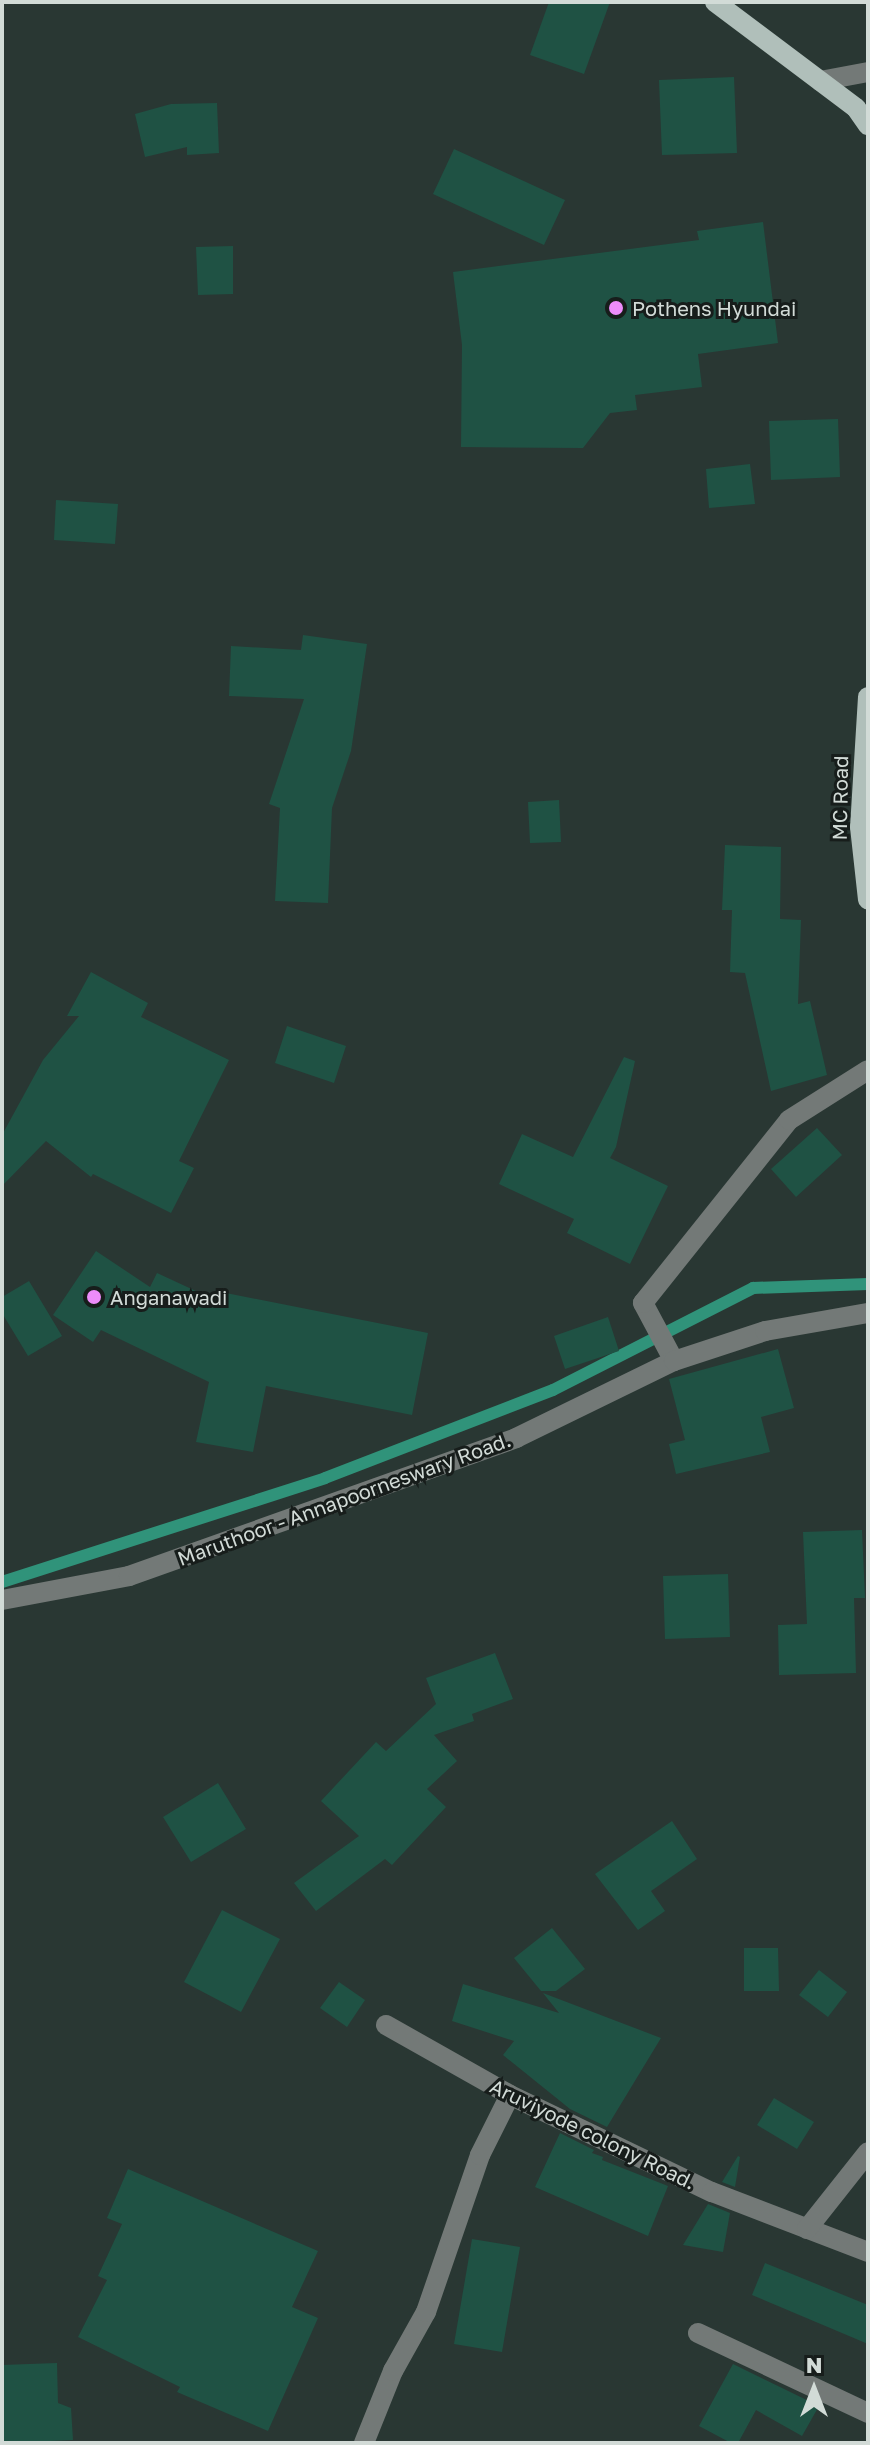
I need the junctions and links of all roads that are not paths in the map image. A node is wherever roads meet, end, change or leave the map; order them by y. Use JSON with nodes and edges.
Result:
{"nodes":[{"id":1,"x":715,"y":2,"type":"edge"},
{"id":2,"x":868,"y":72,"type":"edge"},
{"id":3,"x":820,"y":81,"type":"junction"},
{"id":4,"x":868,"y":125,"type":"edge"},
{"id":5,"x":868,"y":697,"type":"edge"},
{"id":6,"x":868,"y":900,"type":"edge"},
{"id":7,"x":868,"y":1070,"type":"edge"},
{"id":8,"x":868,"y":1313,"type":"edge"},
{"id":9,"x":674,"y":1361,"type":"junction"},
{"id":10,"x":2,"y":1600,"type":"edge"},
{"id":11,"x":386,"y":2025,"type":"dead end"},
{"id":12,"x":510,"y":2095,"type":"junction"},
{"id":13,"x":868,"y":2152,"type":"edge"},
{"id":14,"x":807,"y":2229,"type":"junction"},
{"id":15,"x":868,"y":2252,"type":"edge"},
{"id":16,"x":698,"y":2333,"type":"dead end"},
{"id":17,"x":868,"y":2413,"type":"edge"},
{"id":18,"x":364,"y":2443,"type":"edge"}],
"edges":[{"from":1,"to":3,"type":"main road"},
{"from":2,"to":3,"type":"street"},
{"from":3,"to":4,"type":"main road"},
{"from":5,"to":6,"type":"main road","name":"MC Road"},
{"from":7,"to":9,"type":"street"},
{"from":8,"to":9,"type":"street","name":"Maruthoor - Annapoorneswary Road."},
{"from":9,"to":10,"type":"street","name":"Maruthoor - Annapoorneswary Road."},
{"from":11,"to":12,"type":"street","name":"Aruviyode colony Road."},
{"from":12,"to":14,"type":"street","name":"Aruviyode colony Road."},
{"from":12,"to":18,"type":"street"},
{"from":13,"to":14,"type":"street"},
{"from":14,"to":15,"type":"street","name":"Aruviyode colony Road."},
{"from":16,"to":17,"type":"street"}]}
